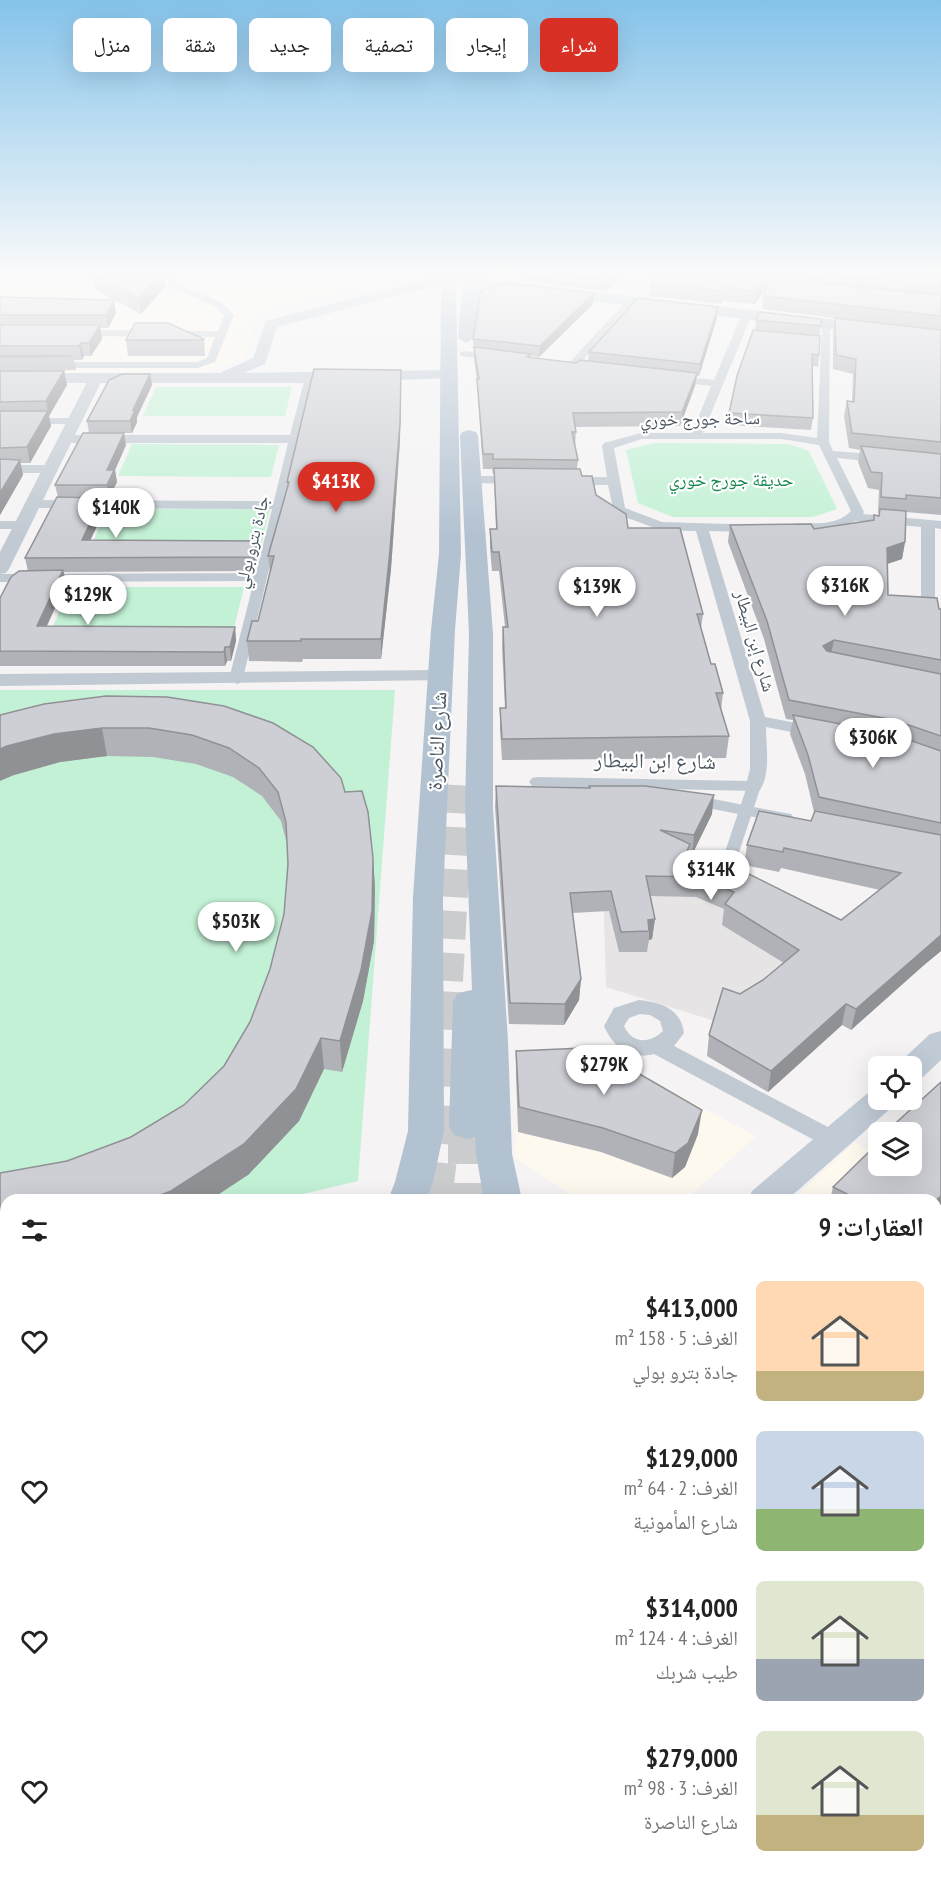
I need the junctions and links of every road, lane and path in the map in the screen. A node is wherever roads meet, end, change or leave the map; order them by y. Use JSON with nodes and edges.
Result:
{"nodes":[{"id":1,"x":207,"y":362,"type":"edge"},
{"id":2,"x":258,"y":362,"type":"edge"},
{"id":3,"x":457,"y":362,"type":"edge"},
{"id":4,"x":458,"y":362,"type":"edge"},
{"id":5,"x":485,"y":362,"type":"edge"},
{"id":6,"x":576,"y":362,"type":"edge"},
{"id":7,"x":730,"y":362,"type":"edge"},
{"id":8,"x":822,"y":362,"type":"edge"},
{"id":9,"x":0,"y":365,"type":"edge"},
{"id":10,"x":457,"y":365,"type":"junction"},
{"id":11,"x":572,"y":366,"type":"edge"},
{"id":12,"x":662,"y":377,"type":"edge"},
{"id":13,"x":0,"y":378,"type":"edge"},
{"id":14,"x":96,"y":378,"type":"junction"},
{"id":15,"x":219,"y":378,"type":"junction"},
{"id":16,"x":310,"y":378,"type":"junction"},
{"id":17,"x":719,"y":384,"type":"junction"},
{"id":18,"x":0,"y":421,"type":"edge"},
{"id":19,"x":75,"y":421,"type":"junction"},
{"id":20,"x":696,"y":436,"type":"junction"},
{"id":21,"x":66,"y":439,"type":"junction"},
{"id":22,"x":295,"y":439,"type":"junction"},
{"id":23,"x":824,"y":442,"type":"junction"},
{"id":24,"x":830,"y":454,"type":"junction"},
{"id":25,"x":896,"y":460,"type":"edge"},
{"id":26,"x":0,"y":469,"type":"edge"},
{"id":27,"x":51,"y":469,"type":"junction"},
{"id":28,"x":471,"y":480,"type":"junction"},
{"id":29,"x":530,"y":480,"type":"edge"},
{"id":30,"x":554,"y":481,"type":"edge"},
{"id":31,"x":614,"y":481,"type":"junction"},
{"id":32,"x":33,"y":504,"type":"junction"},
{"id":33,"x":279,"y":505,"type":"junction"},
{"id":34,"x":854,"y":517,"type":"junction"},
{"id":35,"x":0,"y":525,"type":"edge"},
{"id":36,"x":22,"y":525,"type":"junction"},
{"id":37,"x":934,"y":525,"type":"edge"},
{"id":38,"x":701,"y":527,"type":"junction"},
{"id":39,"x":450,"y":554,"type":"junction"},
{"id":40,"x":0,"y":569,"type":"edge"},
{"id":41,"x":262,"y":577,"type":"junction"},
{"id":42,"x":0,"y":578,"type":"edge"},
{"id":43,"x":928,"y":599,"type":"edge"},
{"id":44,"x":439,"y":676,"type":"dead end"},
{"id":45,"x":237,"y":679,"type":"junction"},
{"id":46,"x":0,"y":680,"type":"edge"},
{"id":47,"x":758,"y":722,"type":"junction"},
{"id":48,"x":835,"y":736,"type":"edge"},
{"id":49,"x":756,"y":777,"type":"junction"},
{"id":50,"x":538,"y":782,"type":"dead end"},
{"id":51,"x":477,"y":794,"type":"junction"},
{"id":52,"x":526,"y":795,"type":"edge"},
{"id":53,"x":745,"y":810,"type":"junction"},
{"id":54,"x":802,"y":822,"type":"edge"},
{"id":55,"x":730,"y":858,"type":"dead end"},
{"id":56,"x":941,"y":1042,"type":"edge"},
{"id":57,"x":659,"y":1047,"type":"dead end"},
{"id":58,"x":922,"y":1060,"type":"edge"},
{"id":59,"x":869,"y":1110,"type":"edge"},
{"id":60,"x":467,"y":1126,"type":"tunnel mouth"},
{"id":61,"x":835,"y":1141,"type":"junction"},
{"id":62,"x":409,"y":1194,"type":"edge"},
{"id":63,"x":502,"y":1194,"type":"edge"},
{"id":64,"x":771,"y":1194,"type":"edge"}],
"edges":[{"from":1,"to":9,"type":"street"},
{"from":2,"to":15,"type":"main road"},
{"from":3,"to":10,"type":"main road","name":"شارع الناصرة"},
{"from":4,"to":10,"type":"main road","name":"شارع الناصرة"},
{"from":5,"to":10,"type":"street"},
{"from":6,"to":11,"type":"street"},
{"from":7,"to":17,"type":"street"},
{"from":8,"to":23,"type":"street"},
{"from":10,"to":16,"type":"main road"},
{"from":10,"to":28,"type":"main road","name":"شارع الناصرة"},
{"from":10,"to":39,"type":"main road","name":"شارع الناصرة"},
{"from":12,"to":17,"type":"street"},
{"from":13,"to":14,"type":"main road"},
{"from":14,"to":15,"type":"main road"},
{"from":14,"to":19,"type":"street"},
{"from":15,"to":16,"type":"main road"},
{"from":16,"to":22,"type":"street","name":"جادة بترو بولي"},
{"from":17,"to":20,"type":"street"},
{"from":18,"to":19,"type":"street"},
{"from":19,"to":21,"type":"street"},
{"from":20,"to":23,"type":"street","name":"ساحة جورج خوري"},
{"from":20,"to":31,"type":"street","name":"ساحة جورج خوري"},
{"from":21,"to":22,"type":"street"},
{"from":21,"to":27,"type":"street"},
{"from":22,"to":33,"type":"street","name":"جادة بترو بولي"},
{"from":23,"to":24,"type":"street"},
{"from":24,"to":25,"type":"street"},
{"from":24,"to":34,"type":"street"},
{"from":26,"to":27,"type":"street"},
{"from":27,"to":32,"type":"street"},
{"from":28,"to":29,"type":"street"},
{"from":28,"to":51,"type":"main road","name":"شارع الناصرة"},
{"from":30,"to":31,"type":"street"},
{"from":31,"to":38,"type":"street","name":"ساحة جورج خوري"},
{"from":32,"to":33,"type":"street"},
{"from":32,"to":36,"type":"street"},
{"from":33,"to":41,"type":"street","name":"جادة بترو بولي"},
{"from":34,"to":37,"type":"street"},
{"from":34,"to":38,"type":"street","name":"ساحة جورج خوري"},
{"from":35,"to":36,"type":"street"},
{"from":36,"to":40,"type":"street"},
{"from":37,"to":43,"type":"street"},
{"from":38,"to":47,"type":"street","name":"شارع إبن البيطار"},
{"from":39,"to":51,"type":"main road"},
{"from":39,"to":62,"type":"main road","name":"شارع الناصرة"},
{"from":41,"to":42,"type":"street"},
{"from":41,"to":45,"type":"street","name":"جادة بترو بولي"},
{"from":44,"to":45,"type":"street"},
{"from":45,"to":46,"type":"street"},
{"from":47,"to":48,"type":"street"},
{"from":47,"to":49,"type":"street","name":"شارع إبن البيطار"},
{"from":49,"to":50,"type":"street","name":"شارع ابن البيطار"},
{"from":49,"to":53,"type":"street"},
{"from":51,"to":60,"type":"main road"},
{"from":51,"to":63,"type":"main road","name":"شارع الناصرة"},
{"from":52,"to":53,"type":"street"},
{"from":53,"to":54,"type":"street"},
{"from":53,"to":55,"type":"street"},
{"from":56,"to":58,"type":"main road"},
{"from":57,"to":61,"type":"street"},
{"from":59,"to":61,"type":"main road"},
{"from":61,"to":64,"type":"main road"}]}
